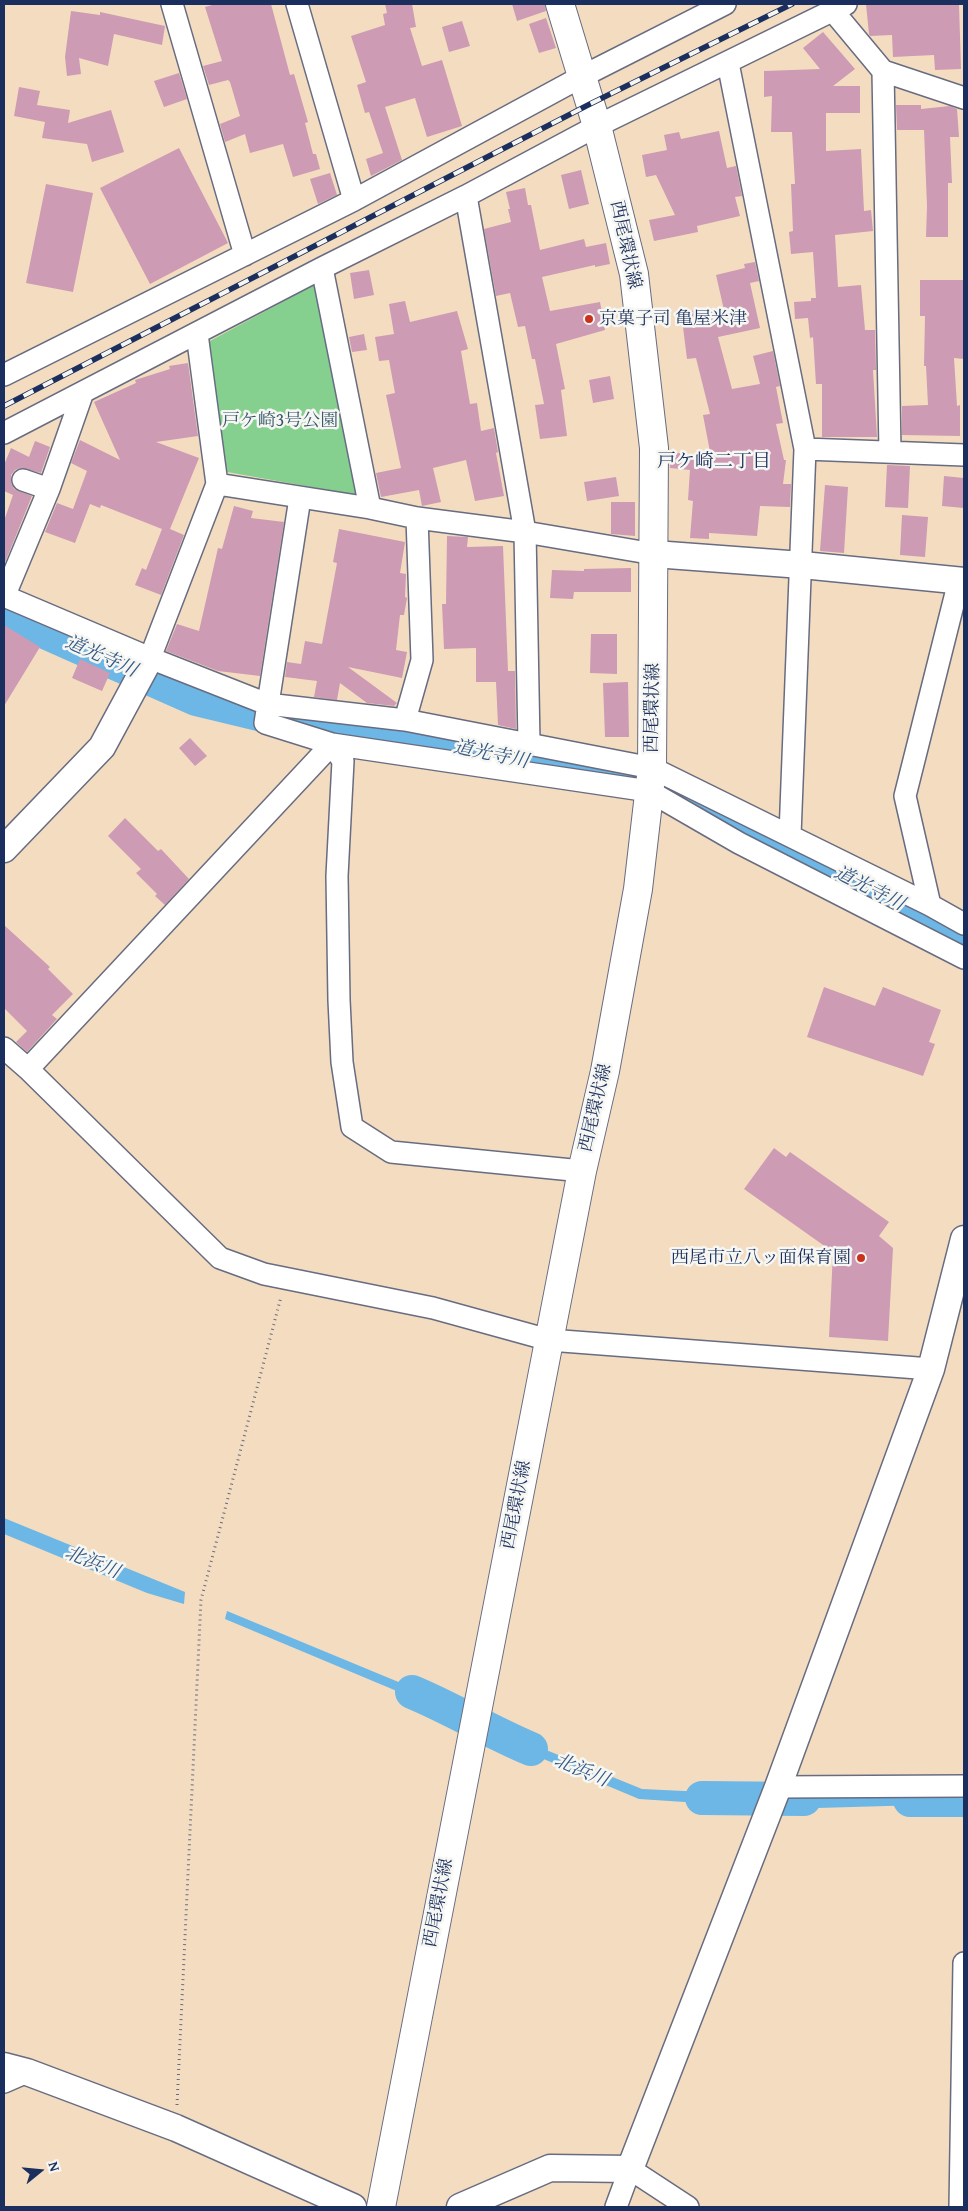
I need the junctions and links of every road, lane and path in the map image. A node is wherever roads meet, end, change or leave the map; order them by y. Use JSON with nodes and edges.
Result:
{"nodes":[{"id":1,"x":174,"y":4,"type":"edge"},
{"id":2,"x":296,"y":4,"type":"edge"},
{"id":3,"x":560,"y":4,"type":"edge"},
{"id":4,"x":725,"y":4,"type":"edge"},
{"id":5,"x":839,"y":7,"type":"edge"},
{"id":6,"x":728,"y":63,"type":"junction"},
{"id":7,"x":883,"y":71,"type":"junction"},
{"id":8,"x":581,"y":77,"type":"junction"},
{"id":9,"x":964,"y":98,"type":"edge"},
{"id":10,"x":597,"y":126,"type":"junction"},
{"id":11,"x":466,"y":196,"type":"junction"},
{"id":12,"x":354,"y":200,"type":"junction"},
{"id":13,"x":246,"y":255,"type":"junction"},
{"id":14,"x":322,"y":268,"type":"junction"},
{"id":15,"x":197,"y":334,"type":"junction"},
{"id":16,"x":4,"y":376,"type":"edge"},
{"id":17,"x":83,"y":392,"type":"junction"},
{"id":18,"x":4,"y":433,"type":"edge"},
{"id":19,"x":805,"y":449,"type":"junction"},
{"id":20,"x":890,"y":451,"type":"junction"},
{"id":21,"x":964,"y":455,"type":"edge"},
{"id":22,"x":23,"y":480,"type":"dead end"},
{"id":23,"x":217,"y":484,"type":"junction"},
{"id":24,"x":49,"y":489,"type":"junction"},
{"id":25,"x":300,"y":498,"type":"junction"},
{"id":26,"x":370,"y":508,"type":"junction"},
{"id":27,"x":417,"y":518,"type":"junction"},
{"id":28,"x":525,"y":532,"type":"junction"},
{"id":29,"x":654,"y":554,"type":"junction"},
{"id":30,"x":802,"y":565,"type":"junction"},
{"id":31,"x":962,"y":581,"type":"edge"},
{"id":32,"x":4,"y":596,"type":"edge"},
{"id":33,"x":149,"y":659,"type":"junction"},
{"id":34,"x":267,"y":711,"type":"junction"},
{"id":35,"x":405,"y":720,"type":"junction"},
{"id":36,"x":528,"y":743,"type":"junction"},
{"id":37,"x":332,"y":744,"type":"junction"},
{"id":38,"x":651,"y":779,"type":"junction"},
{"id":39,"x":790,"y":835,"type":"junction"},
{"id":40,"x":4,"y":849,"type":"edge"},
{"id":41,"x":930,"y":905,"type":"junction"},
{"id":42,"x":964,"y":924,"type":"edge"},
{"id":43,"x":964,"y":958,"type":"edge"},
{"id":44,"x":4,"y":1048,"type":"edge"},
{"id":45,"x":28,"y":1069,"type":"junction"},
{"id":46,"x":582,"y":1171,"type":"junction"},
{"id":47,"x":964,"y":1239,"type":"edge"},
{"id":48,"x":286,"y":1279,"type":"junction"},
{"id":49,"x":548,"y":1340,"type":"junction"},
{"id":50,"x":931,"y":1369,"type":"junction"},
{"id":51,"x":964,"y":1786,"type":"edge"},
{"id":52,"x":775,"y":1795,"type":"junction"},
{"id":53,"x":964,"y":1963,"type":"edge"},
{"id":54,"x":15,"y":2069,"type":"edge"},
{"id":55,"x":4,"y":2082,"type":"edge"},
{"id":56,"x":176,"y":2128,"type":"junction"},
{"id":57,"x":630,"y":2169,"type":"junction"},
{"id":58,"x":353,"y":2207,"type":"edge"},
{"id":59,"x":380,"y":2207,"type":"edge"},
{"id":60,"x":460,"y":2207,"type":"edge"},
{"id":61,"x":616,"y":2207,"type":"edge"},
{"id":62,"x":688,"y":2207,"type":"edge"},
{"id":63,"x":960,"y":2207,"type":"edge"}],
"edges":[{"from":1,"to":13,"type":"street"},
{"from":2,"to":12,"type":"street"},
{"from":3,"to":8,"type":"main road","name":"西尾環状線"},
{"from":4,"to":8,"type":"street"},
{"from":5,"to":6,"type":"street"},
{"from":5,"to":7,"type":"street"},
{"from":6,"to":10,"type":"street"},
{"from":6,"to":19,"type":"street"},
{"from":7,"to":9,"type":"street"},
{"from":7,"to":20,"type":"street"},
{"from":8,"to":10,"type":"main road","name":"西尾環状線"},
{"from":8,"to":12,"type":"street"},
{"from":10,"to":11,"type":"street"},
{"from":10,"to":29,"type":"main road","name":"西尾環状線"},
{"from":11,"to":14,"type":"street"},
{"from":11,"to":28,"type":"street"},
{"from":12,"to":13,"type":"street"},
{"from":13,"to":16,"type":"street"},
{"from":14,"to":15,"type":"street"},
{"from":14,"to":26,"type":"street"},
{"from":15,"to":17,"type":"street"},
{"from":15,"to":23,"type":"street"},
{"from":17,"to":18,"type":"street"},
{"from":17,"to":24,"type":"street"},
{"from":19,"to":20,"type":"street"},
{"from":19,"to":30,"type":"street"},
{"from":20,"to":21,"type":"street"},
{"from":22,"to":24,"type":"street"},
{"from":23,"to":25,"type":"street"},
{"from":23,"to":33,"type":"street"},
{"from":24,"to":32,"type":"street"},
{"from":25,"to":26,"type":"street"},
{"from":25,"to":34,"type":"street"},
{"from":26,"to":27,"type":"street"},
{"from":27,"to":28,"type":"street"},
{"from":27,"to":35,"type":"street"},
{"from":28,"to":29,"type":"street"},
{"from":28,"to":36,"type":"street"},
{"from":29,"to":30,"type":"street"},
{"from":29,"to":38,"type":"main road","name":"西尾環状線"},
{"from":30,"to":31,"type":"street"},
{"from":30,"to":39,"type":"street"},
{"from":31,"to":41,"type":"street"},
{"from":32,"to":33,"type":"street"},
{"from":33,"to":34,"type":"street"},
{"from":33,"to":40,"type":"street"},
{"from":34,"to":35,"type":"street"},
{"from":34,"to":37,"type":"street"},
{"from":35,"to":36,"type":"street"},
{"from":36,"to":38,"type":"street"},
{"from":37,"to":38,"type":"street"},
{"from":37,"to":45,"type":"street"},
{"from":37,"to":46,"type":"street"},
{"from":38,"to":39,"type":"street"},
{"from":38,"to":43,"type":"street"},
{"from":38,"to":46,"type":"main road","name":"西尾環状線"},
{"from":39,"to":41,"type":"street"},
{"from":41,"to":42,"type":"street"},
{"from":44,"to":45,"type":"street"},
{"from":45,"to":48,"type":"street"},
{"from":46,"to":49,"type":"main road","name":"西尾環状線"},
{"from":47,"to":50,"type":"street"},
{"from":48,"to":49,"type":"street"},
{"from":48,"to":56,"type":"path"},
{"from":49,"to":50,"type":"street"},
{"from":49,"to":59,"type":"main road","name":"西尾環状線"},
{"from":50,"to":52,"type":"street"},
{"from":51,"to":52,"type":"street"},
{"from":52,"to":57,"type":"street"},
{"from":53,"to":63,"type":"street"},
{"from":54,"to":55,"type":"street"},
{"from":54,"to":56,"type":"street"},
{"from":56,"to":58,"type":"street"},
{"from":57,"to":60,"type":"street"},
{"from":57,"to":61,"type":"street"},
{"from":57,"to":62,"type":"street"}]}
